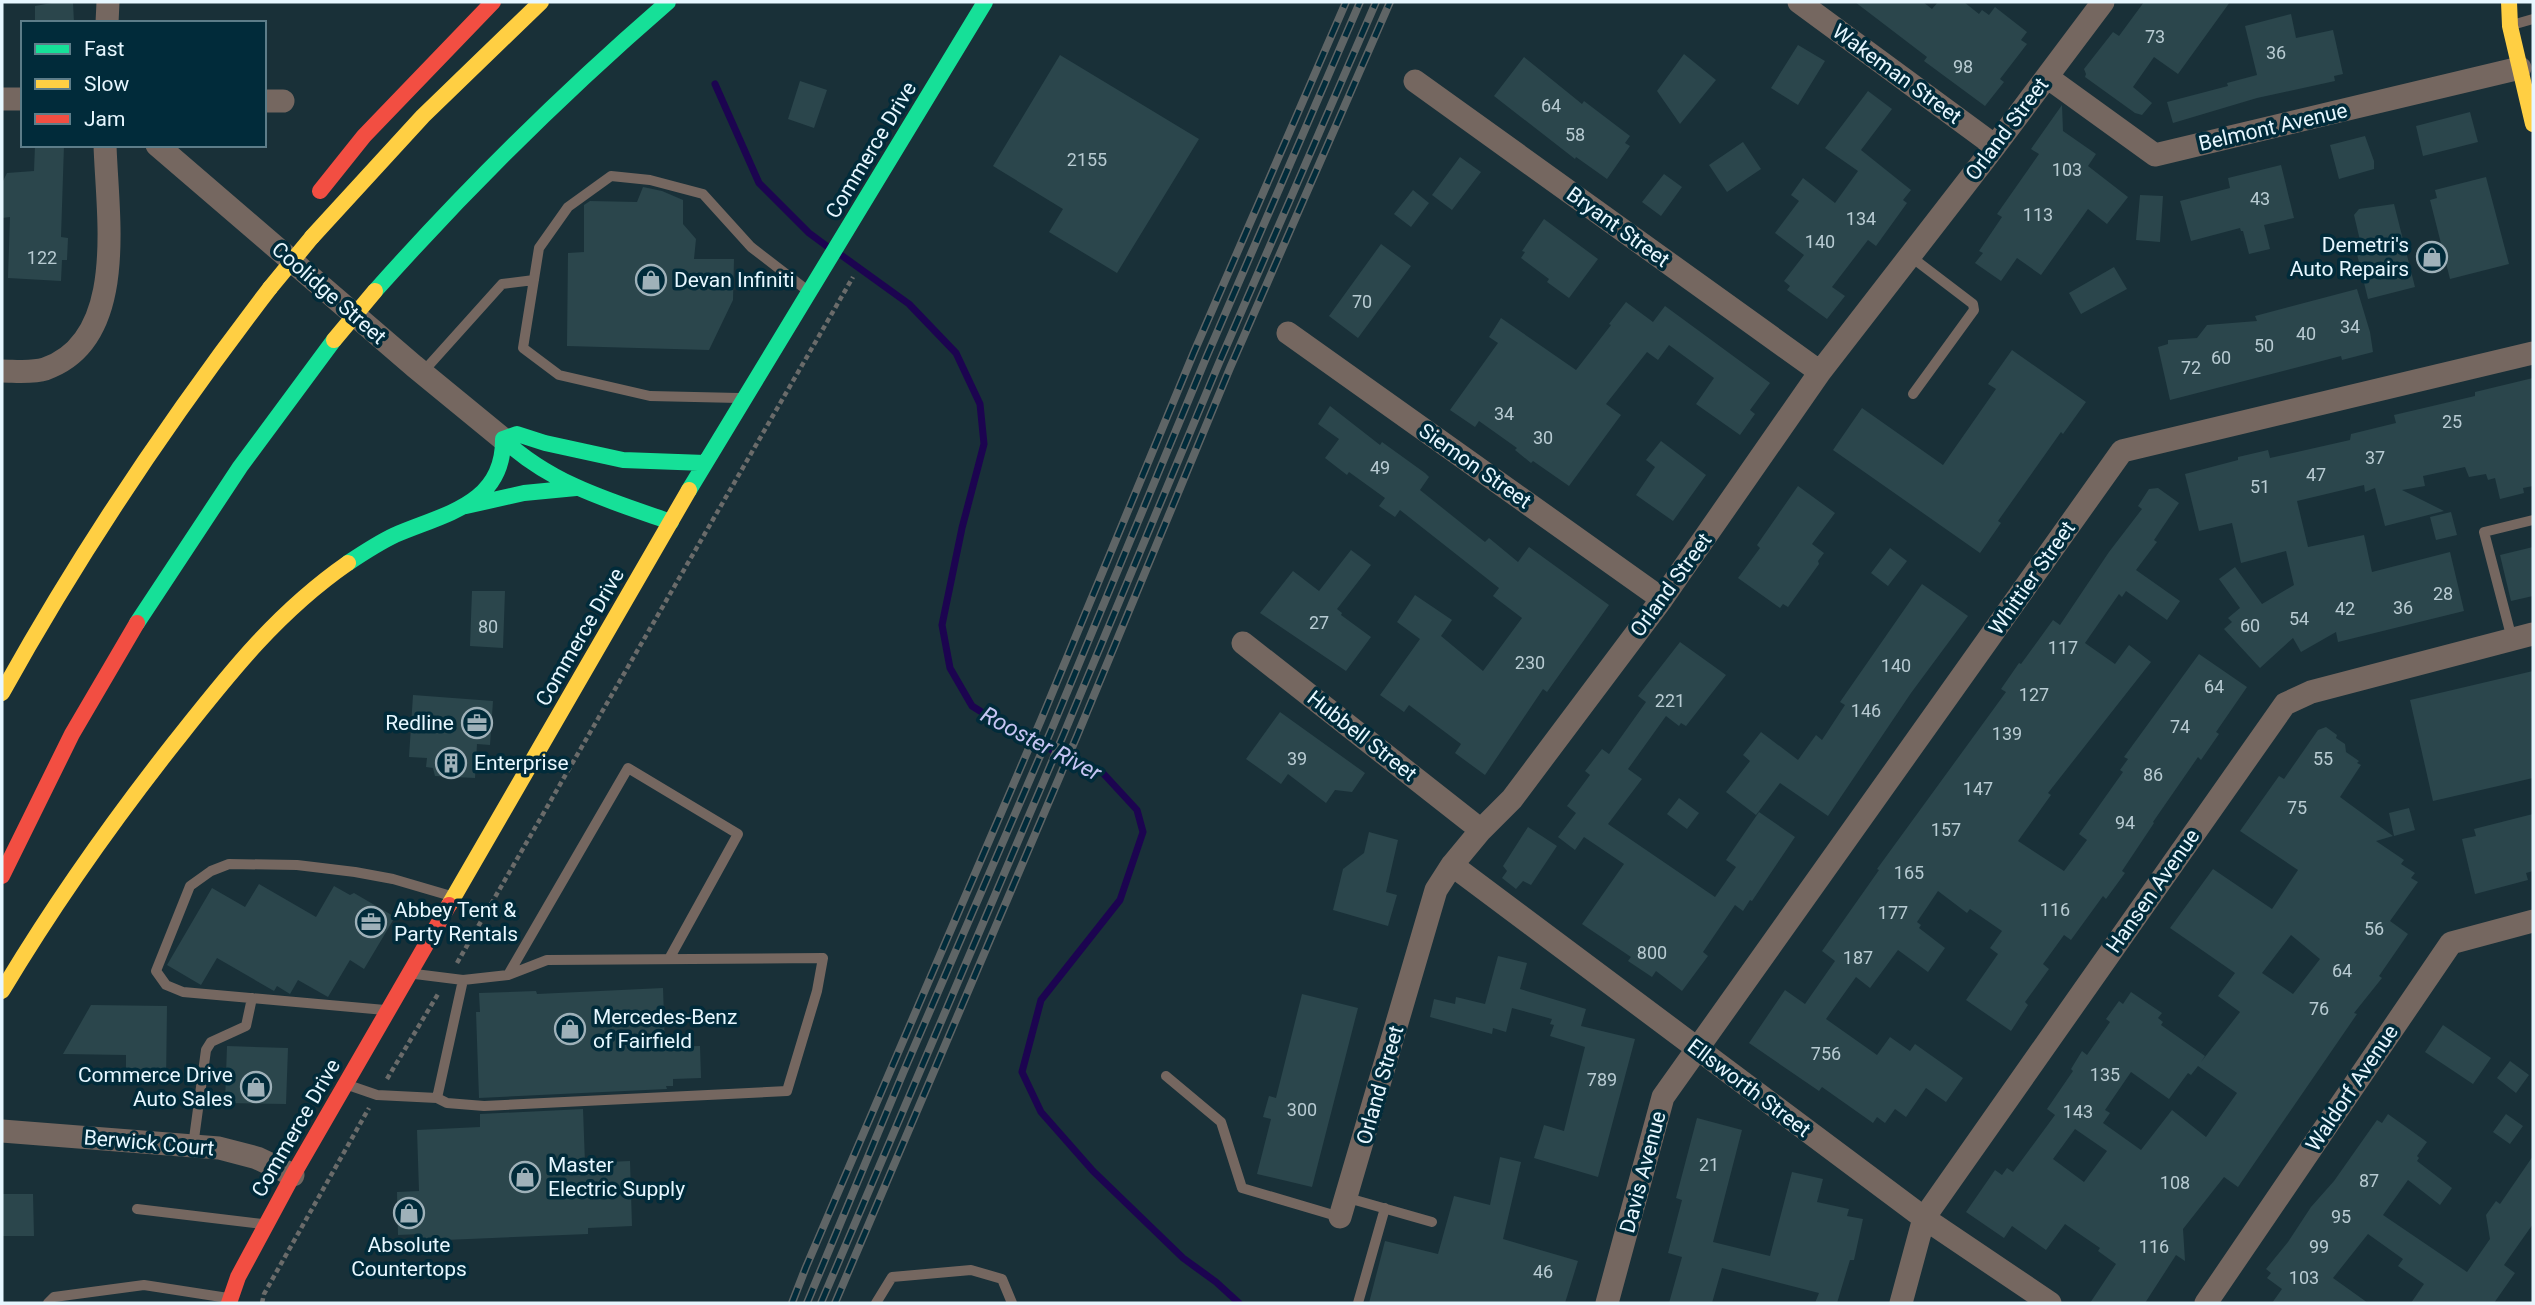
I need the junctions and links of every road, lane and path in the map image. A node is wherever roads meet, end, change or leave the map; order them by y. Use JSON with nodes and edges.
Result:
{"nodes":[{"id":1,"x":108,"y":2,"type":"edge"},
{"id":2,"x":493,"y":2,"type":"edge"},
{"id":3,"x":541,"y":2,"type":"edge"},
{"id":4,"x":668,"y":2,"type":"edge"},
{"id":5,"x":985,"y":2,"type":"edge"},
{"id":6,"x":1799,"y":2,"type":"edge"},
{"id":7,"x":2103,"y":2,"type":"edge"},
{"id":8,"x":2499,"y":2,"type":"edge"},
{"id":9,"x":2509,"y":2,"type":"edge"},
{"id":10,"x":2533,"y":19,"type":"edge"},
{"id":11,"x":107,"y":21,"type":"edge"},
{"id":12,"x":2510,"y":26,"type":"junction"},
{"id":13,"x":2527,"y":66,"type":"edge"},
{"id":14,"x":2047,"y":77,"type":"junction"},
{"id":15,"x":1415,"y":81,"type":"dead end"},
{"id":16,"x":2,"y":99,"type":"edge"},
{"id":17,"x":21,"y":99,"type":"edge"},
{"id":18,"x":2533,"y":124,"type":"edge"},
{"id":19,"x":1995,"y":146,"type":"junction"},
{"id":20,"x":105,"y":147,"type":"edge"},
{"id":21,"x":159,"y":147,"type":"edge"},
{"id":22,"x":312,"y":204,"type":"dead end"},
{"id":23,"x":289,"y":236,"type":"dead end"},
{"id":24,"x":1910,"y":256,"type":"junction"},
{"id":25,"x":853,"y":277,"type":"dead end"},
{"id":26,"x":534,"y":280,"type":"junction"},
{"id":27,"x":265,"y":283,"type":"junction"},
{"id":28,"x":810,"y":292,"type":"junction"},
{"id":29,"x":1288,"y":333,"type":"dead end"},
{"id":30,"x":2533,"y":353,"type":"edge"},
{"id":31,"x":2,"y":371,"type":"edge"},
{"id":32,"x":1820,"y":372,"type":"junction"},
{"id":33,"x":422,"y":373,"type":"junction"},
{"id":34,"x":1913,"y":394,"type":"dead end"},
{"id":35,"x":746,"y":398,"type":"junction"},
{"id":36,"x":503,"y":439,"type":"junction"},
{"id":37,"x":705,"y":463,"type":"junction"},
{"id":38,"x":576,"y":488,"type":"junction"},
{"id":39,"x":448,"y":512,"type":"junction"},
{"id":40,"x":2533,"y":520,"type":"edge"},
{"id":41,"x":671,"y":522,"type":"junction"},
{"id":42,"x":1662,"y":599,"type":"junction"},
{"id":43,"x":2522,"y":637,"type":"edge"},
{"id":44,"x":1243,"y":643,"type":"dead end"},
{"id":45,"x":2,"y":693,"type":"edge"},
{"id":46,"x":1481,"y":830,"type":"junction"},
{"id":47,"x":1452,"y":865,"type":"junction"},
{"id":48,"x":2,"y":876,"type":"edge"},
{"id":49,"x":453,"y":897,"type":"junction"},
{"id":50,"x":2533,"y":921,"type":"edge"},
{"id":51,"x":669,"y":959,"type":"junction"},
{"id":52,"x":410,"y":973,"type":"junction"},
{"id":53,"x":508,"y":975,"type":"junction"},
{"id":54,"x":449,"y":977,"type":"junction"},
{"id":55,"x":463,"y":980,"type":"junction"},
{"id":56,"x":2,"y":991,"type":"edge"},
{"id":57,"x":252,"y":998,"type":"junction"},
{"id":58,"x":388,"y":1010,"type":"junction"},
{"id":59,"x":1698,"y":1050,"type":"junction"},
{"id":60,"x":1166,"y":1076,"type":"dead end"},
{"id":61,"x":345,"y":1084,"type":"junction"},
{"id":62,"x":377,"y":1095,"type":"junction"},
{"id":63,"x":437,"y":1098,"type":"junction"},
{"id":64,"x":2,"y":1131,"type":"edge"},
{"id":65,"x":193,"y":1146,"type":"junction"},
{"id":66,"x":292,"y":1175,"type":"junction"},
{"id":67,"x":1344,"y":1207,"type":"junction"},
{"id":68,"x":1385,"y":1208,"type":"junction"},
{"id":69,"x":137,"y":1209,"type":"dead end"},
{"id":70,"x":1924,"y":1218,"type":"junction"},
{"id":71,"x":1432,"y":1222,"type":"dead end"},
{"id":72,"x":266,"y":1225,"type":"junction"},
{"id":73,"x":230,"y":1301,"type":"edge"},
{"id":74,"x":48,"y":1303,"type":"edge"},
{"id":75,"x":262,"y":1303,"type":"edge"},
{"id":76,"x":876,"y":1303,"type":"edge"},
{"id":77,"x":1012,"y":1303,"type":"edge"},
{"id":78,"x":1358,"y":1303,"type":"edge"},
{"id":79,"x":1607,"y":1303,"type":"edge"},
{"id":80,"x":1901,"y":1303,"type":"edge"},
{"id":81,"x":2050,"y":1303,"type":"edge"},
{"id":82,"x":2206,"y":1303,"type":"edge"}],
"edges":[{"from":1,"to":11,"type":"street"},
{"from":2,"to":22,"type":"main road"},
{"from":3,"to":27,"type":"main road","bridge":true},
{"from":4,"to":48,"type":"main road","bridge":true},
{"from":5,"to":28,"type":"main road","name":"Commerce Drive"},
{"from":6,"to":19,"type":"street","name":"Wakeman Street"},
{"from":7,"to":14,"type":"street","name":"Orland Street"},
{"from":8,"to":12,"type":"main road"},
{"from":9,"to":12,"type":"main road"},
{"from":10,"to":12,"type":"lane"},
{"from":12,"to":13,"type":"main road"},
{"from":13,"to":14,"type":"street","name":"Belmont Avenue"},
{"from":13,"to":18,"type":"main road"},
{"from":14,"to":19,"type":"street","name":"Orland Street"},
{"from":15,"to":32,"type":"street","name":"Bryant Street"},
{"from":16,"to":17,"type":"street"},
{"from":19,"to":24,"type":"street","name":"Orland Street"},
{"from":20,"to":31,"type":"street"},
{"from":21,"to":33,"type":"street","name":"Coolidge Street"},
{"from":23,"to":27,"type":"main road"},
{"from":24,"to":32,"type":"street","name":"Orland Street"},
{"from":24,"to":34,"type":"lane"},
{"from":25,"to":54,"type":"path"},
{"from":26,"to":28,"type":"lane"},
{"from":26,"to":33,"type":"lane"},
{"from":26,"to":35,"type":"lane"},
{"from":27,"to":45,"type":"main road"},
{"from":28,"to":35,"type":"main road","name":"Commerce Drive"},
{"from":29,"to":42,"type":"street","name":"Siemon Street"},
{"from":30,"to":59,"type":"street","name":"Whittier Street"},
{"from":32,"to":42,"type":"street","name":"Orland Street"},
{"from":33,"to":36,"type":"street","name":"Coolidge Street"},
{"from":35,"to":37,"type":"main road","name":"Commerce Drive"},
{"from":36,"to":37,"type":"main road"},
{"from":36,"to":38,"type":"main road","name":"Coolidge Street"},
{"from":36,"to":39,"type":"main road"},
{"from":37,"to":41,"type":"main road","name":"Commerce Drive"},
{"from":38,"to":39,"type":"main road"},
{"from":38,"to":41,"type":"main road","name":"Coolidge Street"},
{"from":39,"to":56,"type":"main road"},
{"from":40,"to":43,"type":"lane"},
{"from":41,"to":49,"type":"main road","name":"Commerce Drive"},
{"from":42,"to":46,"type":"street","name":"Orland Street"},
{"from":43,"to":70,"type":"street","name":"Hansen Avenue"},
{"from":44,"to":46,"type":"street","name":"Hubbell Street"},
{"from":46,"to":47,"type":"street","name":"Orland Street"},
{"from":47,"to":59,"type":"street","name":"Ellsworth Street"},
{"from":47,"to":67,"type":"street","name":"Orland Street"},
{"from":49,"to":52,"type":"main road","name":"Commerce Drive"},
{"from":49,"to":57,"type":"lane"},
{"from":50,"to":82,"type":"street","name":"Waldorf Avenue"},
{"from":51,"to":53,"type":"lane"},
{"from":51,"to":53,"type":"lane"},
{"from":51,"to":63,"type":"lane"},
{"from":52,"to":54,"type":"lane"},
{"from":52,"to":58,"type":"main road","name":"Commerce Drive"},
{"from":53,"to":55,"type":"lane"},
{"from":54,"to":55,"type":"lane"},
{"from":54,"to":62,"type":"path"},
{"from":55,"to":63,"type":"lane"},
{"from":57,"to":58,"type":"lane"},
{"from":57,"to":65,"type":"lane"},
{"from":58,"to":61,"type":"main road","name":"Commerce Drive"},
{"from":59,"to":70,"type":"street","name":"Ellsworth Street"},
{"from":59,"to":79,"type":"street","name":"Davis Avenue"},
{"from":60,"to":67,"type":"lane"},
{"from":61,"to":62,"type":"lane"},
{"from":61,"to":66,"type":"main road","name":"Commerce Drive"},
{"from":62,"to":63,"type":"lane"},
{"from":62,"to":75,"type":"path"},
{"from":64,"to":65,"type":"street","name":"Berwick Court"},
{"from":65,"to":66,"type":"street","name":"Berwick Court"},
{"from":66,"to":72,"type":"main road","name":"Commerce Drive"},
{"from":67,"to":68,"type":"lane"},
{"from":68,"to":71,"type":"lane"},
{"from":68,"to":78,"type":"lane"},
{"from":69,"to":72,"type":"lane"},
{"from":70,"to":80,"type":"street","name":"Hansen Avenue"},
{"from":70,"to":81,"type":"street","name":"Ellsworth Street"},
{"from":72,"to":73,"type":"main road","name":"Commerce Drive"},
{"from":73,"to":74,"type":"lane"},
{"from":76,"to":77,"type":"lane"}]}
